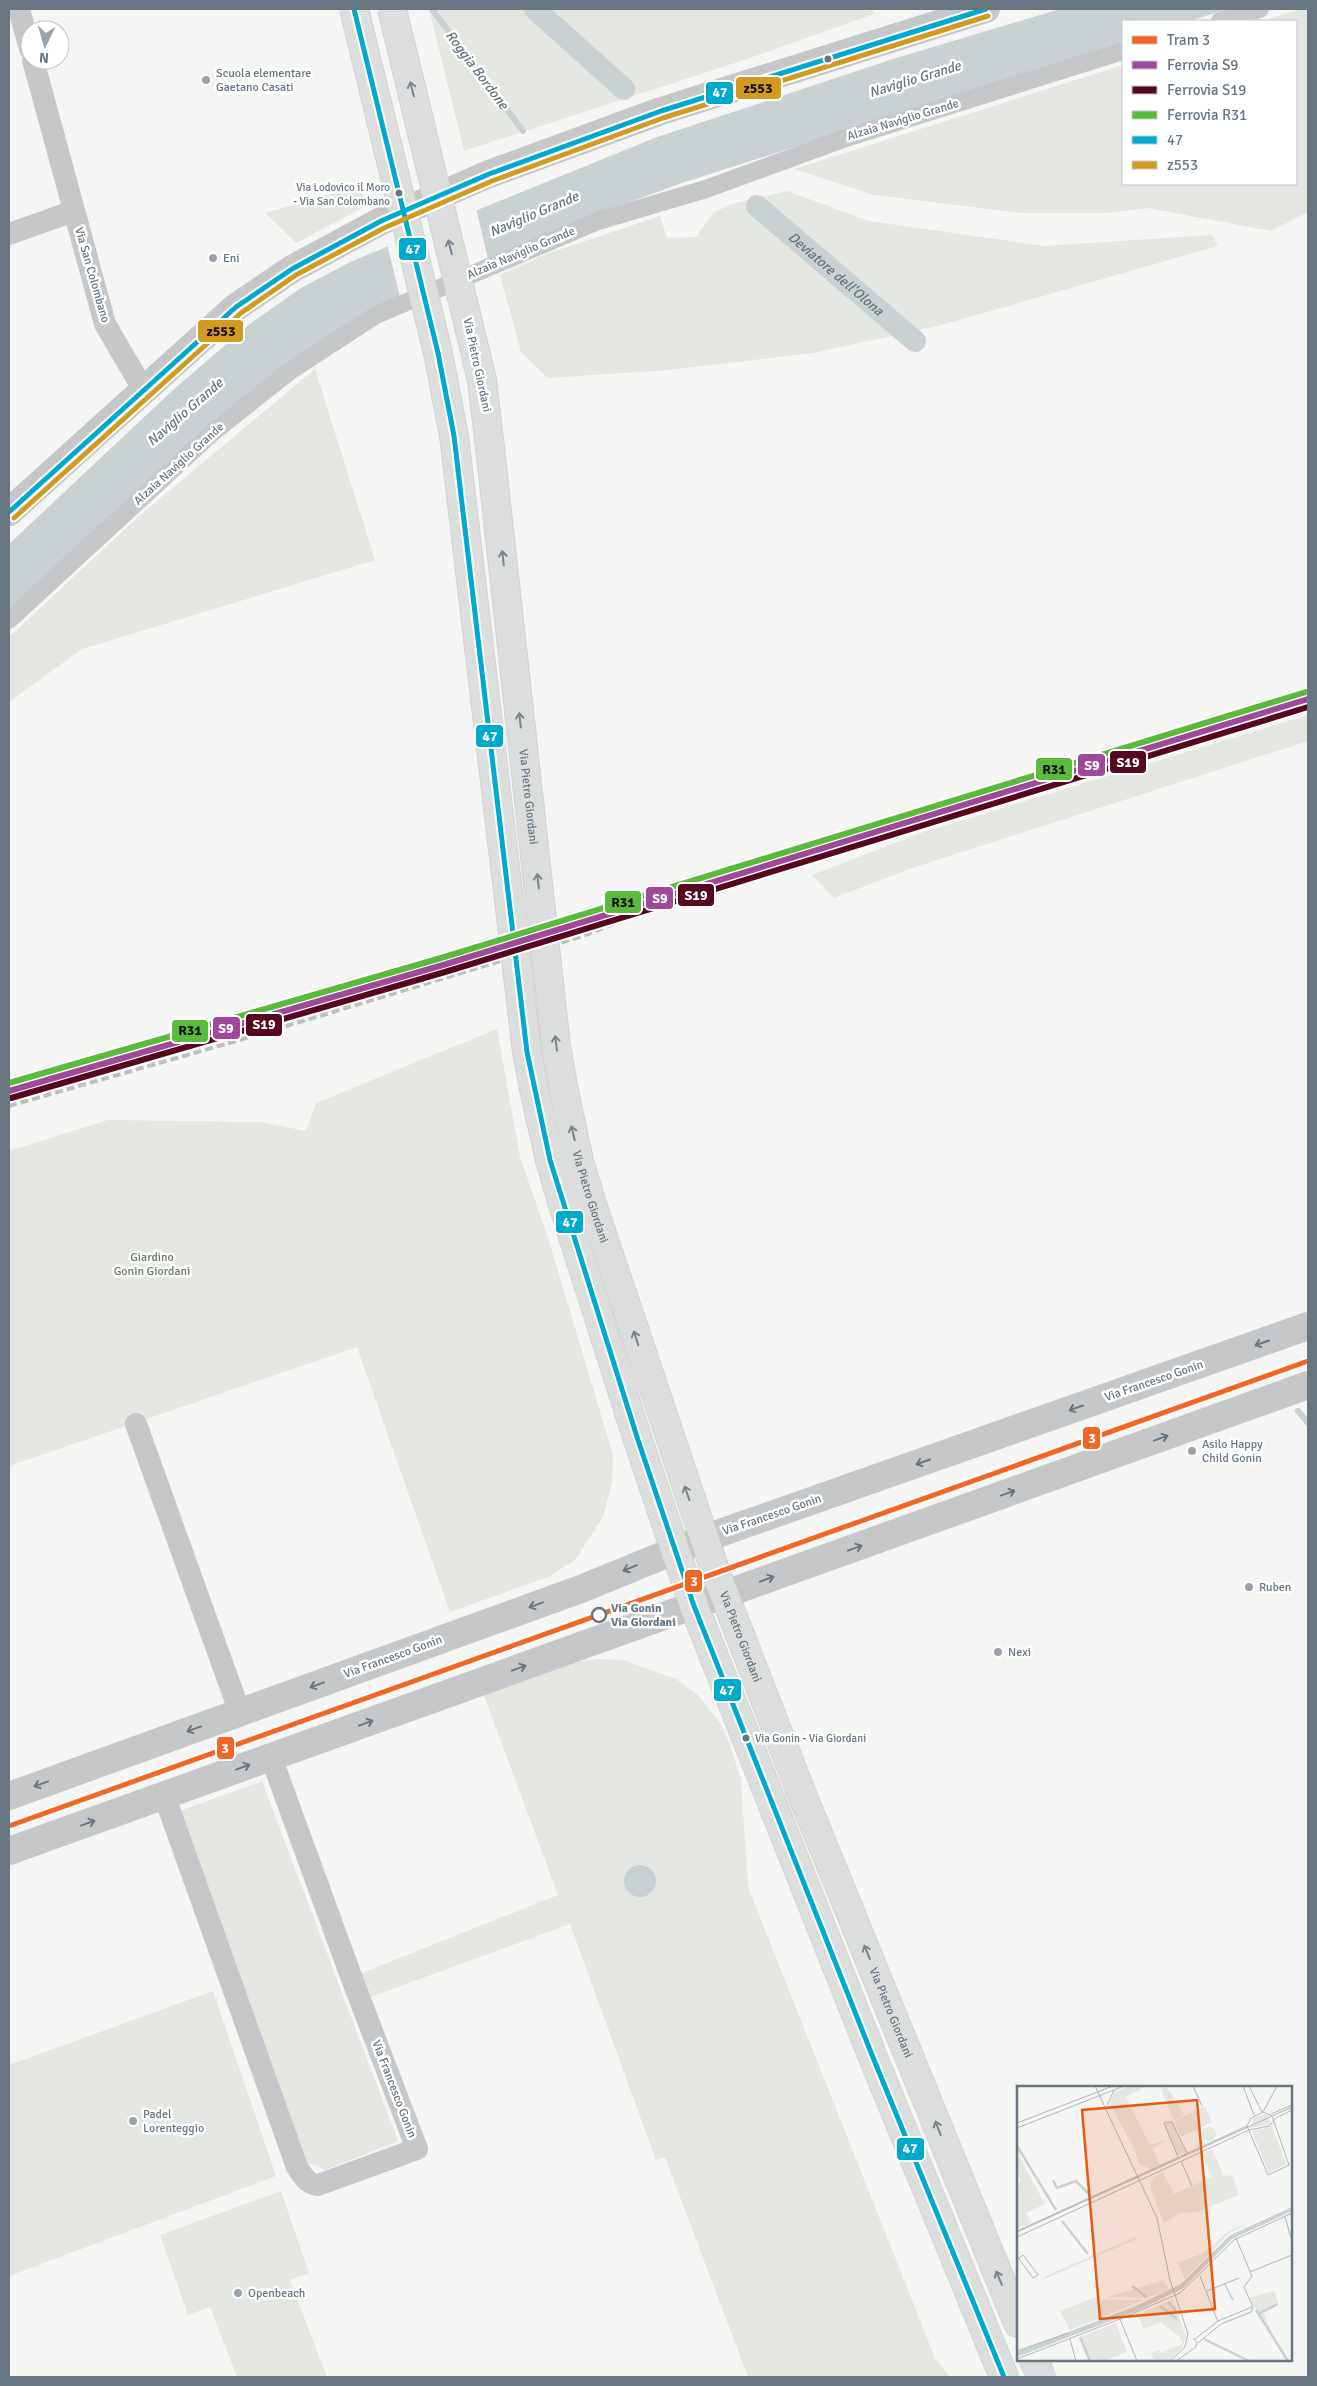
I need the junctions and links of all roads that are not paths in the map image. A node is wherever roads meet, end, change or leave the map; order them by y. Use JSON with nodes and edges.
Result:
{"nodes":[{"id":1,"x":354,"y":9,"type":"edge"},
{"id":2,"x":392,"y":9,"type":"edge"},
{"id":3,"x":986,"y":9,"type":"edge"},
{"id":4,"x":1260,"y":9,"type":"edge"},
{"id":5,"x":1223,"y":20,"type":"edge"},
{"id":6,"x":1122,"y":51,"type":"edge"},
{"id":7,"x":36,"y":70,"type":"edge"},
{"id":8,"x":74,"y":211,"type":"junction"},
{"id":9,"x":9,"y":234,"type":"edge"},
{"id":10,"x":143,"y":390,"type":"junction"},
{"id":11,"x":9,"y":512,"type":"edge"},
{"id":12,"x":9,"y":620,"type":"edge"},
{"id":13,"x":1308,"y":1326,"type":"edge"},
{"id":14,"x":1308,"y":1384,"type":"edge"},
{"id":15,"x":136,"y":1424,"type":"dead end"},
{"id":16,"x":703,"y":1539,"type":"junction"},
{"id":17,"x":675,"y":1549,"type":"junction"},
{"id":18,"x":724,"y":1594,"type":"junction"},
{"id":19,"x":694,"y":1606,"type":"junction"},
{"id":20,"x":240,"y":1713,"type":"junction"},
{"id":21,"x":271,"y":1757,"type":"junction"},
{"id":22,"x":164,"y":1795,"type":"junction"},
{"id":23,"x":9,"y":1796,"type":"edge"},
{"id":24,"x":9,"y":1851,"type":"edge"},
{"id":25,"x":1017,"y":2321,"type":"edge"},
{"id":26,"x":1034,"y":2361,"type":"edge"},
{"id":27,"x":1004,"y":2377,"type":"edge"},
{"id":28,"x":1041,"y":2377,"type":"edge"}],
"edges":[{"from":1,"to":17,"type":"main road","bridge":true},
{"from":16,"to":2,"type":"main road","name":"Via Pietro Giordani","one_way":true,"bridge":true},
{"from":3,"to":10,"type":"street"},
{"from":4,"to":5,"type":"street"},
{"from":6,"to":12,"type":"street","name":"Alzaia Naviglio Grande"},
{"from":7,"to":8,"type":"street","name":"Via San Colombano"},
{"from":8,"to":9,"type":"street","name":"Via San Colombano"},
{"from":8,"to":10,"type":"street","name":"Via San Colombano"},
{"from":10,"to":11,"type":"street"},
{"from":13,"to":16,"type":"street","name":"Via Francesco Gonin","one_way":true},
{"from":18,"to":14,"type":"street","one_way":true},
{"from":15,"to":20,"type":"street"},
{"from":16,"to":17,"type":"street","name":"Via Francesco Gonin"},
{"from":16,"to":18,"type":"main road","name":"Via Pietro Giordani"},
{"from":17,"to":19,"type":"main road"},
{"from":17,"to":20,"type":"street","name":"Via Francesco Gonin","one_way":true},
{"from":18,"to":19,"type":"street"},
{"from":25,"to":18,"type":"main road","name":"Via Pietro Giordani","one_way":true},
{"from":21,"to":19,"type":"street","one_way":true},
{"from":19,"to":27,"type":"main road"},
{"from":20,"to":23,"type":"street","name":"Via Francesco Gonin","one_way":true},
{"from":22,"to":21,"type":"street","one_way":true},
{"from":21,"to":22,"type":"street","name":"Via Francesco Gonin"},
{"from":24,"to":22,"type":"street","one_way":true},
{"from":26,"to":28,"type":"main road"}]}
